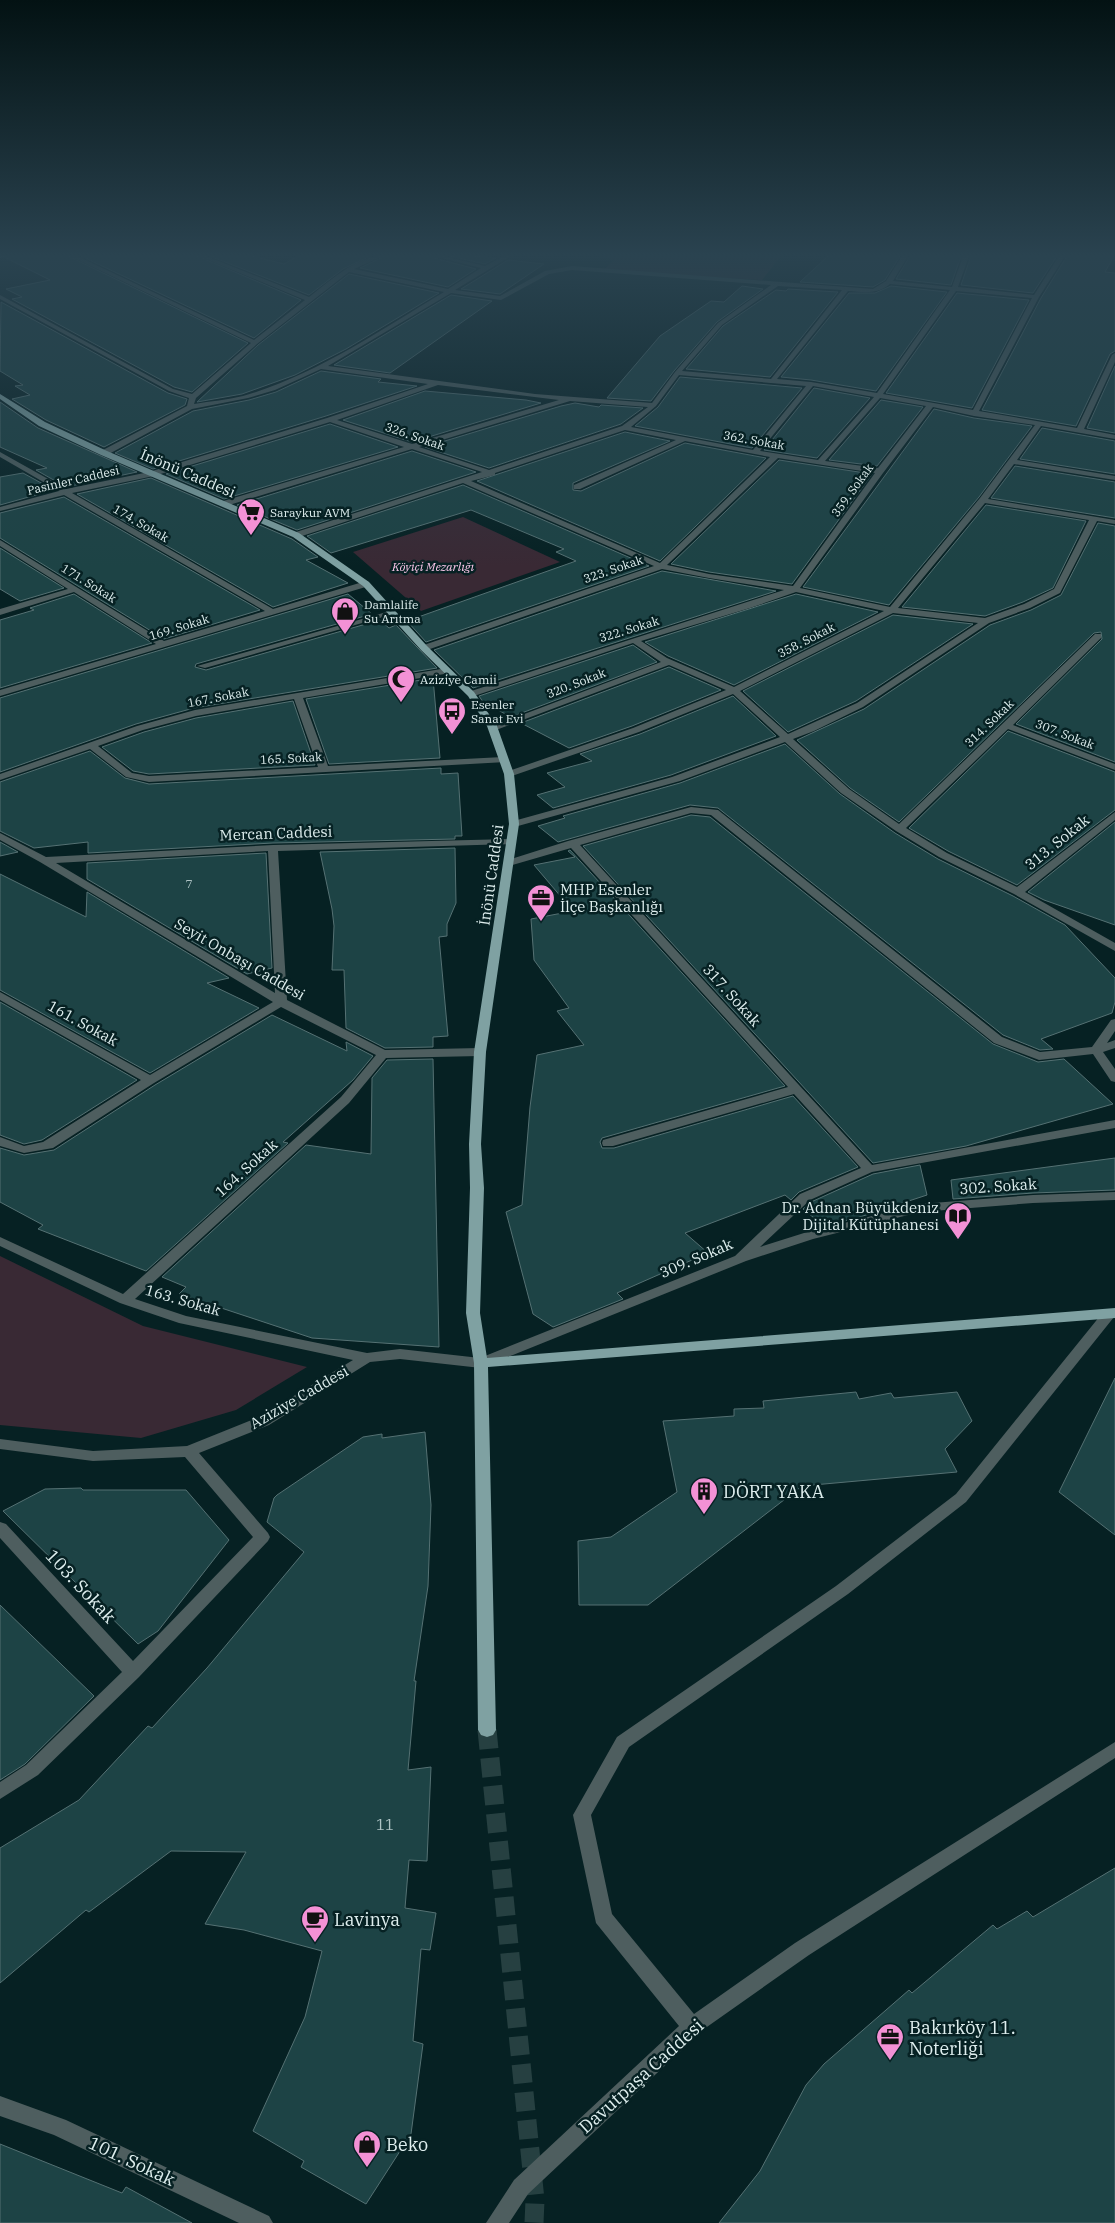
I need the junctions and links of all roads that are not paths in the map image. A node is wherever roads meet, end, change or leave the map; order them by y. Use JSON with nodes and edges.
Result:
{"nodes":[{"id":1,"x":115,"y":360,"type":"edge"},
{"id":2,"x":236,"y":360,"type":"edge"},
{"id":3,"x":333,"y":360,"type":"edge"},
{"id":4,"x":689,"y":360,"type":"edge"},
{"id":5,"x":789,"y":360,"type":"edge"},
{"id":6,"x":905,"y":360,"type":"edge"},
{"id":7,"x":1003,"y":360,"type":"edge"},
{"id":8,"x":1113,"y":360,"type":"edge"},
{"id":9,"x":318,"y":367,"type":"junction"},
{"id":10,"x":677,"y":373,"type":"junction"},
{"id":11,"x":773,"y":380,"type":"junction"},
{"id":12,"x":437,"y":383,"type":"junction"},
{"id":13,"x":811,"y":384,"type":"junction"},
{"id":14,"x":0,"y":396,"type":"edge"},
{"id":15,"x":879,"y":396,"type":"junction"},
{"id":16,"x":193,"y":397,"type":"junction"},
{"id":17,"x":572,"y":398,"type":"junction"},
{"id":18,"x":654,"y":405,"type":"junction"},
{"id":19,"x":930,"y":406,"type":"junction"},
{"id":20,"x":190,"y":407,"type":"junction"},
{"id":21,"x":974,"y":414,"type":"junction"},
{"id":22,"x":330,"y":420,"type":"junction"},
{"id":23,"x":1039,"y":424,"type":"junction"},
{"id":24,"x":625,"y":428,"type":"junction"},
{"id":25,"x":1079,"y":432,"type":"junction"},
{"id":26,"x":1115,"y":437,"type":"edge"},
{"id":27,"x":684,"y":439,"type":"junction"},
{"id":28,"x":412,"y":447,"type":"junction"},
{"id":29,"x":756,"y":452,"type":"junction"},
{"id":30,"x":104,"y":453,"type":"junction"},
{"id":31,"x":0,"y":454,"type":"edge"},
{"id":32,"x":776,"y":456,"type":"junction"},
{"id":33,"x":1012,"y":461,"type":"junction"},
{"id":34,"x":820,"y":462,"type":"junction"},
{"id":35,"x":880,"y":471,"type":"junction"},
{"id":36,"x":492,"y":473,"type":"junction"},
{"id":37,"x":151,"y":474,"type":"junction"},
{"id":38,"x":1115,"y":478,"type":"edge"},
{"id":39,"x":464,"y":481,"type":"junction"},
{"id":40,"x":577,"y":488,"type":"dead end"},
{"id":41,"x":65,"y":492,"type":"junction"},
{"id":42,"x":983,"y":500,"type":"junction"},
{"id":43,"x":223,"y":504,"type":"junction"},
{"id":44,"x":0,"y":509,"type":"edge"},
{"id":45,"x":1094,"y":519,"type":"junction"},
{"id":46,"x":1115,"y":522,"type":"edge"},
{"id":47,"x":296,"y":535,"type":"junction"},
{"id":48,"x":0,"y":542,"type":"edge"},
{"id":49,"x":661,"y":566,"type":"junction"},
{"id":50,"x":366,"y":584,"type":"junction"},
{"id":51,"x":795,"y":589,"type":"junction"},
{"id":52,"x":76,"y":590,"type":"junction"},
{"id":53,"x":892,"y":610,"type":"junction"},
{"id":54,"x":270,"y":611,"type":"junction"},
{"id":55,"x":0,"y":612,"type":"edge"},
{"id":56,"x":393,"y":613,"type":"junction"},
{"id":57,"x":986,"y":622,"type":"junction"},
{"id":58,"x":1098,"y":636,"type":"dead end"},
{"id":59,"x":634,"y":640,"type":"junction"},
{"id":60,"x":164,"y":645,"type":"junction"},
{"id":61,"x":424,"y":648,"type":"junction"},
{"id":62,"x":669,"y":662,"type":"junction"},
{"id":63,"x":202,"y":666,"type":"dead end"},
{"id":64,"x":447,"y":670,"type":"junction"},
{"id":65,"x":734,"y":690,"type":"junction"},
{"id":66,"x":0,"y":693,"type":"edge"},
{"id":67,"x":471,"y":694,"type":"junction"},
{"id":68,"x":297,"y":695,"type":"junction"},
{"id":69,"x":1005,"y":725,"type":"junction"},
{"id":70,"x":493,"y":728,"type":"junction"},
{"id":71,"x":785,"y":737,"type":"junction"},
{"id":72,"x":91,"y":745,"type":"junction"},
{"id":73,"x":503,"y":760,"type":"junction"},
{"id":74,"x":1115,"y":767,"type":"edge"},
{"id":75,"x":324,"y":769,"type":"junction"},
{"id":76,"x":509,"y":774,"type":"junction"},
{"id":77,"x":0,"y":777,"type":"edge"},
{"id":78,"x":1115,"y":815,"type":"edge"},
{"id":79,"x":514,"y":824,"type":"junction"},
{"id":80,"x":900,"y":829,"type":"junction"},
{"id":81,"x":0,"y":836,"type":"edge"},
{"id":82,"x":510,"y":841,"type":"junction"},
{"id":83,"x":572,"y":843,"type":"junction"},
{"id":84,"x":273,"y":848,"type":"junction"},
{"id":85,"x":44,"y":860,"type":"junction"},
{"id":86,"x":509,"y":862,"type":"junction"},
{"id":87,"x":1018,"y":892,"type":"junction"},
{"id":88,"x":1115,"y":948,"type":"edge"},
{"id":89,"x":0,"y":995,"type":"edge"},
{"id":90,"x":281,"y":1002,"type":"junction"},
{"id":91,"x":1115,"y":1023,"type":"edge"},
{"id":92,"x":1115,"y":1044,"type":"edge"},
{"id":93,"x":1096,"y":1050,"type":"junction"},
{"id":94,"x":480,"y":1052,"type":"junction"},
{"id":95,"x":383,"y":1054,"type":"junction"},
{"id":96,"x":1115,"y":1078,"type":"edge"},
{"id":97,"x":150,"y":1080,"type":"junction"},
{"id":98,"x":796,"y":1089,"type":"junction"},
{"id":99,"x":1115,"y":1124,"type":"edge"},
{"id":100,"x":0,"y":1141,"type":"edge"},
{"id":101,"x":608,"y":1143,"type":"dead end"},
{"id":102,"x":869,"y":1169,"type":"junction"},
{"id":103,"x":1115,"y":1196,"type":"edge"},
{"id":104,"x":0,"y":1241,"type":"edge"},
{"id":105,"x":740,"y":1259,"type":"junction"},
{"id":106,"x":124,"y":1300,"type":"junction"},
{"id":107,"x":1112,"y":1313,"type":"edge"},
{"id":108,"x":367,"y":1358,"type":"junction"},
{"id":109,"x":481,"y":1363,"type":"junction"},
{"id":110,"x":0,"y":1444,"type":"edge"},
{"id":111,"x":189,"y":1450,"type":"junction"},
{"id":112,"x":0,"y":1528,"type":"edge"},
{"id":113,"x":133,"y":1672,"type":"junction"},
{"id":114,"x":487,"y":1730,"type":"tunnel mouth"},
{"id":115,"x":1115,"y":1749,"type":"edge"},
{"id":116,"x":0,"y":1792,"type":"edge"},
{"id":117,"x":692,"y":2027,"type":"junction"},
{"id":118,"x":0,"y":2106,"type":"edge"},
{"id":119,"x":262,"y":2223,"type":"edge"},
{"id":120,"x":497,"y":2223,"type":"edge"}],
"edges":[{"from":1,"to":16,"type":"street"},
{"from":2,"to":16,"type":"street"},
{"from":3,"to":9,"type":"street"},
{"from":4,"to":10,"type":"street"},
{"from":5,"to":11,"type":"street"},
{"from":6,"to":15,"type":"street"},
{"from":7,"to":21,"type":"street"},
{"from":8,"to":25,"type":"street"},
{"from":9,"to":12,"type":"street"},
{"from":9,"to":20,"type":"street"},
{"from":10,"to":11,"type":"street"},
{"from":10,"to":18,"type":"street"},
{"from":11,"to":13,"type":"street"},
{"from":12,"to":17,"type":"street"},
{"from":12,"to":22,"type":"street","name":"Pasinler Caddesi"},
{"from":13,"to":15,"type":"street"},
{"from":13,"to":29,"type":"street"},
{"from":14,"to":30,"type":"main road","name":"İnönü Caddesi"},
{"from":15,"to":19,"type":"street"},
{"from":15,"to":34,"type":"street"},
{"from":16,"to":20,"type":"street"},
{"from":17,"to":18,"type":"street"},
{"from":17,"to":28,"type":"street"},
{"from":18,"to":24,"type":"street"},
{"from":19,"to":21,"type":"street"},
{"from":19,"to":35,"type":"street","name":"359. Sokak"},
{"from":20,"to":30,"type":"street"},
{"from":21,"to":23,"type":"street"},
{"from":22,"to":28,"type":"street","name":"326. Sokak"},
{"from":22,"to":37,"type":"street","name":"Pasinler Caddesi"},
{"from":23,"to":25,"type":"street"},
{"from":23,"to":33,"type":"street","name":"358. Sokak"},
{"from":24,"to":27,"type":"street","name":"362. Sokak"},
{"from":24,"to":36,"type":"street"},
{"from":25,"to":26,"type":"street"},
{"from":27,"to":29,"type":"street","name":"362. Sokak"},
{"from":27,"to":40,"type":"street"},
{"from":28,"to":36,"type":"street","name":"326. Sokak"},
{"from":28,"to":43,"type":"street"},
{"from":29,"to":32,"type":"street","name":"362. Sokak"},
{"from":30,"to":37,"type":"main road","name":"İnönü Caddesi"},
{"from":31,"to":41,"type":"street","name":"174. Sokak"},
{"from":32,"to":34,"type":"street","name":"362. Sokak"},
{"from":32,"to":49,"type":"street","name":"323. Sokak"},
{"from":33,"to":38,"type":"street"},
{"from":33,"to":42,"type":"street","name":"358. Sokak"},
{"from":34,"to":35,"type":"street","name":"362. Sokak"},
{"from":35,"to":51,"type":"street","name":"359. Sokak"},
{"from":36,"to":39,"type":"street"},
{"from":37,"to":41,"type":"street","name":"Pasinler Caddesi"},
{"from":37,"to":43,"type":"main road","name":"İnönü Caddesi"},
{"from":39,"to":47,"type":"street"},
{"from":39,"to":49,"type":"street"},
{"from":41,"to":44,"type":"street","name":"Pasinler Caddesi"},
{"from":41,"to":54,"type":"street","name":"174. Sokak"},
{"from":42,"to":45,"type":"street"},
{"from":42,"to":53,"type":"street","name":"358. Sokak"},
{"from":43,"to":47,"type":"main road","name":"İnönü Caddesi"},
{"from":45,"to":46,"type":"street"},
{"from":45,"to":57,"type":"street"},
{"from":47,"to":50,"type":"main road","name":"İnönü Caddesi"},
{"from":48,"to":52,"type":"street","name":"171. Sokak"},
{"from":49,"to":51,"type":"street"},
{"from":49,"to":61,"type":"street","name":"323. Sokak"},
{"from":50,"to":54,"type":"street","name":"169. Sokak"},
{"from":50,"to":56,"type":"main road","name":"İnönü Caddesi"},
{"from":51,"to":53,"type":"street"},
{"from":51,"to":59,"type":"street","name":"322. Sokak"},
{"from":52,"to":55,"type":"street"},
{"from":52,"to":60,"type":"street","name":"171. Sokak"},
{"from":53,"to":57,"type":"street"},
{"from":53,"to":65,"type":"street","name":"358. Sokak"},
{"from":54,"to":60,"type":"street","name":"169. Sokak"},
{"from":56,"to":61,"type":"main road","name":"İnönü Caddesi"},
{"from":56,"to":63,"type":"street"},
{"from":57,"to":71,"type":"street"},
{"from":58,"to":69,"type":"street","name":"314. Sokak"},
{"from":59,"to":62,"type":"street"},
{"from":59,"to":67,"type":"street","name":"322. Sokak"},
{"from":60,"to":66,"type":"street","name":"169. Sokak"},
{"from":61,"to":64,"type":"main road","name":"İnönü Caddesi"},
{"from":62,"to":65,"type":"street"},
{"from":62,"to":70,"type":"street","name":"320. Sokak"},
{"from":64,"to":67,"type":"main road","name":"İnönü Caddesi"},
{"from":64,"to":68,"type":"street","name":"167. Sokak"},
{"from":65,"to":71,"type":"street"},
{"from":65,"to":76,"type":"street","name":"358. Sokak"},
{"from":67,"to":70,"type":"main road","name":"İnönü Caddesi"},
{"from":68,"to":72,"type":"street","name":"167. Sokak"},
{"from":68,"to":75,"type":"street"},
{"from":69,"to":74,"type":"street","name":"307. Sokak"},
{"from":69,"to":80,"type":"street","name":"314. Sokak"},
{"from":70,"to":73,"type":"main road","name":"İnönü Caddesi"},
{"from":71,"to":79,"type":"street"},
{"from":71,"to":80,"type":"street"},
{"from":72,"to":75,"type":"street","name":"165. Sokak"},
{"from":72,"to":77,"type":"street","name":"167. Sokak"},
{"from":73,"to":75,"type":"street","name":"165. Sokak"},
{"from":73,"to":76,"type":"main road","name":"İnönü Caddesi"},
{"from":76,"to":79,"type":"main road","name":"İnönü Caddesi"},
{"from":78,"to":87,"type":"street","name":"313. Sokak"},
{"from":79,"to":82,"type":"main road","name":"İnönü Caddesi"},
{"from":80,"to":87,"type":"street"},
{"from":81,"to":85,"type":"street","name":"Seyit Onbaşı Caddesi"},
{"from":82,"to":84,"type":"street","name":"Mercan Caddesi"},
{"from":82,"to":86,"type":"main road","name":"İnönü Caddesi"},
{"from":83,"to":86,"type":"street"},
{"from":83,"to":93,"type":"street"},
{"from":83,"to":98,"type":"street","name":"317. Sokak"},
{"from":84,"to":85,"type":"street","name":"Mercan Caddesi"},
{"from":84,"to":90,"type":"street"},
{"from":85,"to":90,"type":"street","name":"Seyit Onbaşı Caddesi"},
{"from":86,"to":94,"type":"main road","name":"İnönü Caddesi"},
{"from":87,"to":88,"type":"street"},
{"from":89,"to":97,"type":"street","name":"161. Sokak"},
{"from":90,"to":95,"type":"street","name":"Seyit Onbaşı Caddesi"},
{"from":90,"to":97,"type":"street"},
{"from":91,"to":93,"type":"street"},
{"from":92,"to":93,"type":"street"},
{"from":93,"to":96,"type":"street"},
{"from":94,"to":95,"type":"street","name":"Seyit Onbaşı Caddesi"},
{"from":94,"to":109,"type":"main road","name":"İnönü Caddesi"},
{"from":95,"to":106,"type":"street","name":"164. Sokak"},
{"from":97,"to":100,"type":"street"},
{"from":98,"to":101,"type":"street"},
{"from":98,"to":102,"type":"street","name":"317. Sokak"},
{"from":99,"to":102,"type":"street","name":"309. Sokak"},
{"from":102,"to":105,"type":"street","name":"309. Sokak"},
{"from":103,"to":105,"type":"street","name":"302. Sokak"},
{"from":104,"to":106,"type":"street","name":"163. Sokak"},
{"from":105,"to":109,"type":"street","name":"309. Sokak"},
{"from":106,"to":108,"type":"street","name":"163. Sokak"},
{"from":107,"to":109,"type":"main road"},
{"from":107,"to":117,"type":"street"},
{"from":108,"to":109,"type":"street","name":"Aziziye Caddesi"},
{"from":108,"to":111,"type":"street","name":"Aziziye Caddesi"},
{"from":109,"to":114,"type":"main road","name":"İnönü Caddesi"},
{"from":110,"to":111,"type":"street","name":"Aziziye Caddesi"},
{"from":111,"to":113,"type":"street"},
{"from":112,"to":113,"type":"street","name":"103. Sokak"},
{"from":113,"to":116,"type":"street"},
{"from":115,"to":117,"type":"street","name":"Davutpaşa Caddesi"},
{"from":117,"to":120,"type":"street","name":"Davutpaşa Caddesi"},
{"from":118,"to":119,"type":"street","name":"101. Sokak"}]}
